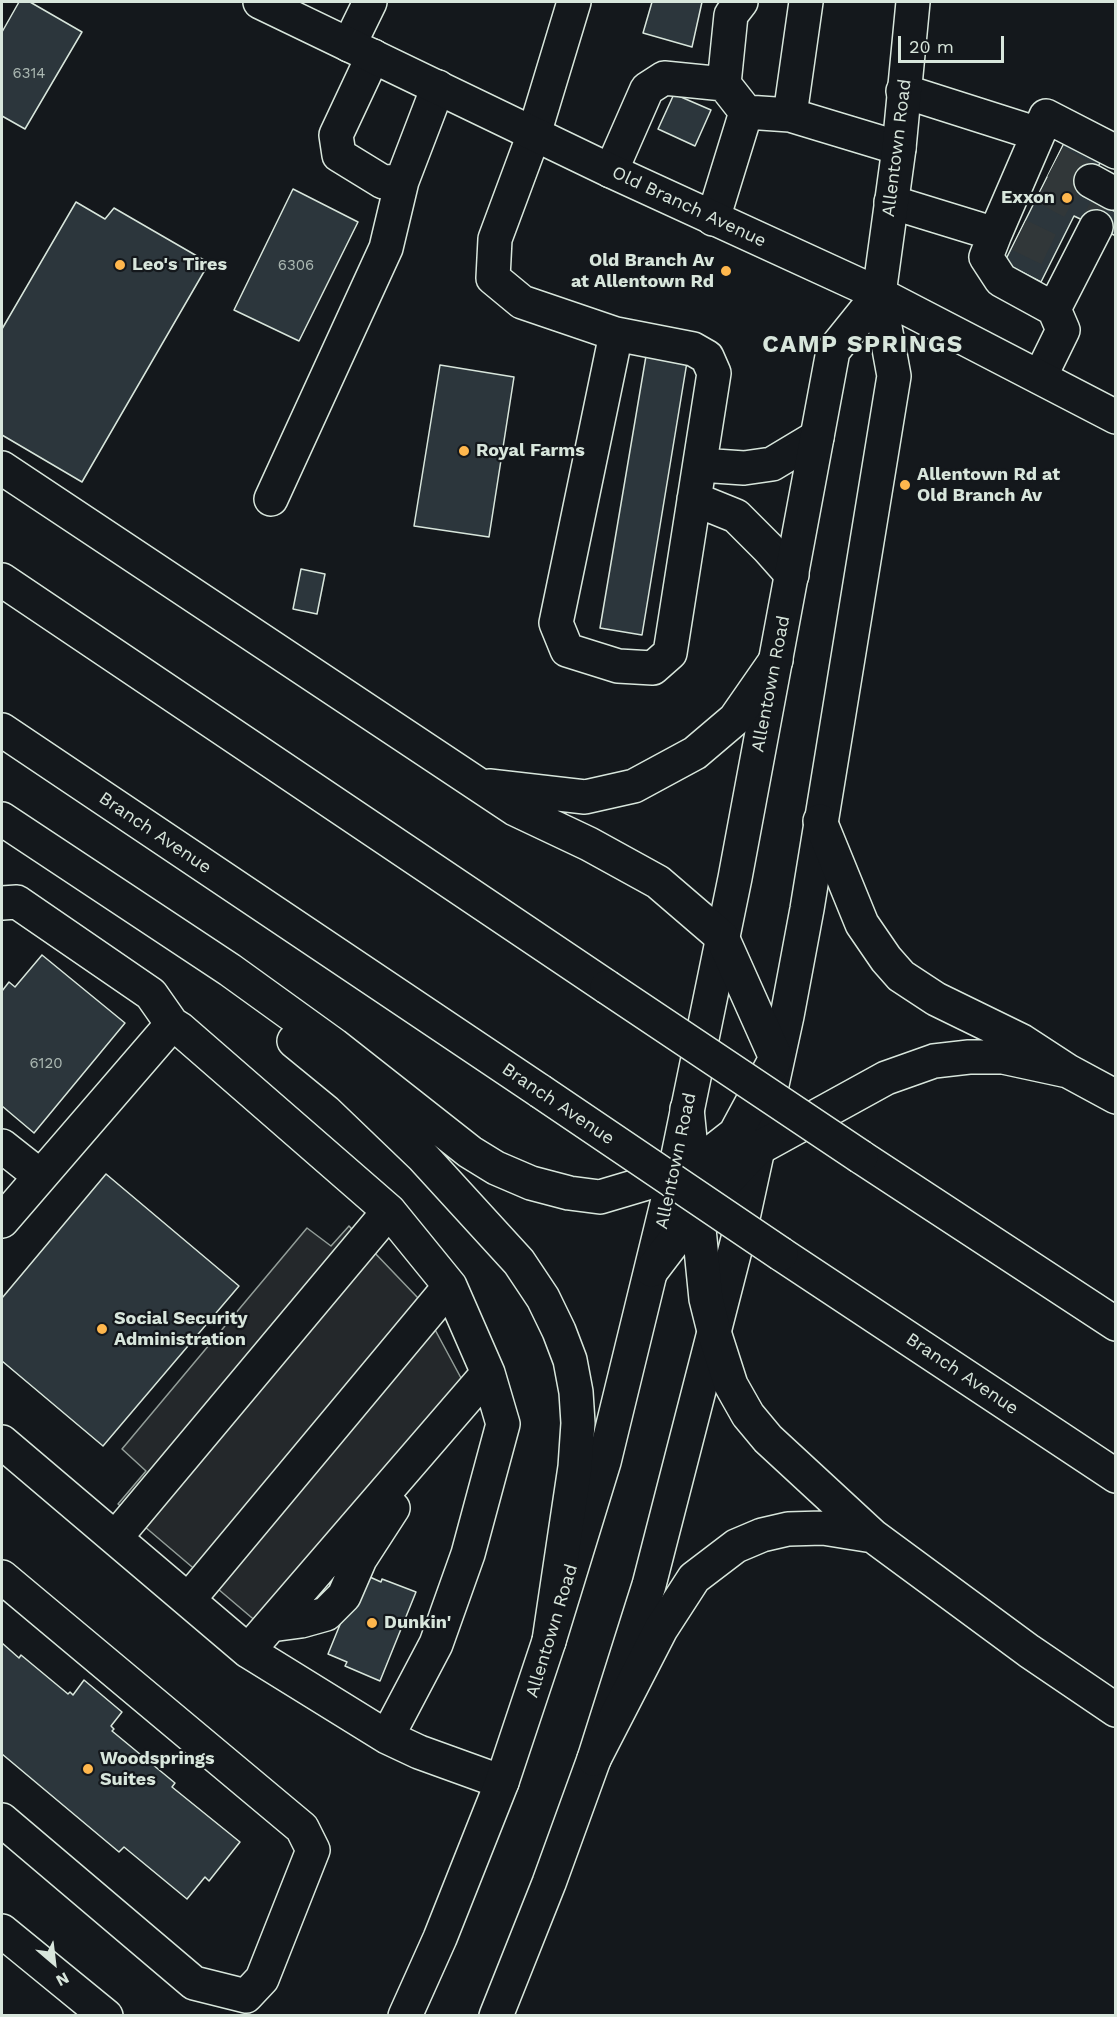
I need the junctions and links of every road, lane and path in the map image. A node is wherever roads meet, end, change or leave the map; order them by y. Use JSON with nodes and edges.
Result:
{"nodes":[{"id":1,"x":261,"y":2,"type":"edge"},
{"id":2,"x":370,"y":2,"type":"edge"},
{"id":3,"x":574,"y":2,"type":"edge"},
{"id":4,"x":741,"y":2,"type":"edge"},
{"id":5,"x":806,"y":2,"type":"edge"},
{"id":6,"x":914,"y":2,"type":"edge"},
{"id":7,"x":361,"y":50,"type":"junction"},
{"id":8,"x":724,"y":84,"type":"junction"},
{"id":9,"x":438,"y":87,"type":"junction"},
{"id":10,"x":903,"y":91,"type":"junction"},
{"id":11,"x":746,"y":112,"type":"junction"},
{"id":12,"x":790,"y":115,"type":"junction"},
{"id":13,"x":534,"y":134,"type":"junction"},
{"id":14,"x":899,"y":148,"type":"junction"},
{"id":15,"x":1116,"y":152,"type":"edge"},
{"id":16,"x":1037,"y":161,"type":"junction"},
{"id":17,"x":611,"y":171,"type":"junction"},
{"id":18,"x":402,"y":181,"type":"junction"},
{"id":19,"x":1104,"y":199,"type":"edge"},
{"id":20,"x":891,"y":202,"type":"junction"},
{"id":21,"x":713,"y":219,"type":"junction"},
{"id":22,"x":1004,"y":232,"type":"junction"},
{"id":23,"x":879,"y":294,"type":"junction"},
{"id":24,"x":1054,"y":309,"type":"junction"},
{"id":25,"x":616,"y":334,"type":"junction"},
{"id":26,"x":1040,"y":377,"type":"junction"},
{"id":27,"x":1116,"y":417,"type":"edge"},
{"id":28,"x":817,"y":437,"type":"junction"},
{"id":29,"x":700,"y":465,"type":"junction"},
{"id":30,"x":2,"y":468,"type":"edge"},
{"id":31,"x":271,"y":499,"type":"dead end"},
{"id":32,"x":694,"y":499,"type":"junction"},
{"id":33,"x":792,"y":575,"type":"junction"},
{"id":34,"x":2,"y":580,"type":"edge"},
{"id":35,"x":776,"y":660,"type":"junction"},
{"id":36,"x":2,"y":730,"type":"edge"},
{"id":37,"x":480,"y":785,"type":"junction"},
{"id":38,"x":2,"y":819,"type":"edge"},
{"id":39,"x":820,"y":821,"type":"junction"},
{"id":40,"x":122,"y":898,"type":"junction"},
{"id":41,"x":2,"y":903,"type":"edge"},
{"id":42,"x":722,"y":937,"type":"junction"},
{"id":43,"x":172,"y":1024,"type":"junction"},
{"id":44,"x":776,"y":1058,"type":"junction"},
{"id":45,"x":1068,"y":1071,"type":"junction"},
{"id":46,"x":1116,"y":1097,"type":"edge"},
{"id":47,"x":2,"y":1146,"type":"edge"},
{"id":48,"x":757,"y":1149,"type":"junction"},
{"id":49,"x":684,"y":1171,"type":"junction"},
{"id":50,"x":40,"y":1176,"type":"junction"},
{"id":51,"x":389,"y":1211,"type":"junction"},
{"id":52,"x":697,"y":1211,"type":"junction"},
{"id":53,"x":2,"y":1221,"type":"edge"},
{"id":54,"x":652,"y":1270,"type":"junction"},
{"id":55,"x":450,"y":1286,"type":"junction"},
{"id":56,"x":1116,"y":1324,"type":"edge"},
{"id":57,"x":715,"y":1335,"type":"junction"},
{"id":58,"x":488,"y":1373,"type":"junction"},
{"id":59,"x":2,"y":1442,"type":"edge"},
{"id":60,"x":1116,"y":1476,"type":"edge"},
{"id":61,"x":873,"y":1536,"type":"junction"},
{"id":62,"x":116,"y":1538,"type":"junction"},
{"id":63,"x":2,"y":1577,"type":"edge"},
{"id":64,"x":189,"y":1599,"type":"junction"},
{"id":65,"x":549,"y":1641,"type":"junction"},
{"id":66,"x":248,"y":1651,"type":"junction"},
{"id":67,"x":1116,"y":1710,"type":"edge"},
{"id":68,"x":387,"y":1737,"type":"junction"},
{"id":69,"x":594,"y":1759,"type":"junction"},
{"id":70,"x":502,"y":1782,"type":"junction"},
{"id":71,"x":5,"y":1829,"type":"edge"},
{"id":72,"x":2,"y":1931,"type":"edge"},
{"id":73,"x":106,"y":2016,"type":"edge"},
{"id":74,"x":405,"y":2016,"type":"edge"},
{"id":75,"x":496,"y":2016,"type":"edge"}],
"edges":[{"from":1,"to":7,"type":"main road","name":"Old Branch Avenue"},
{"from":2,"to":7,"type":"main road"},
{"from":3,"to":13,"type":"main road"},
{"from":4,"to":8,"type":"main road"},
{"from":5,"to":12,"type":"main road"},
{"from":6,"to":10,"type":"main road","name":"Allentown Road"},
{"from":7,"to":9,"type":"main road","name":"Old Branch Avenue"},
{"from":7,"to":18,"type":"main road"},
{"from":8,"to":11,"type":"main road"},
{"from":8,"to":17,"type":"main road"},
{"from":9,"to":13,"type":"main road","name":"Old Branch Avenue"},
{"from":9,"to":18,"type":"main road"},
{"from":10,"to":14,"type":"main road","name":"Allentown Road"},
{"from":10,"to":16,"type":"main road"},
{"from":11,"to":12,"type":"main road"},
{"from":11,"to":21,"type":"main road"},
{"from":12,"to":14,"type":"main road"},
{"from":13,"to":17,"type":"main road","name":"Old Branch Avenue"},
{"from":13,"to":25,"type":"main road"},
{"from":14,"to":20,"type":"main road","name":"Allentown Road"},
{"from":15,"to":16,"type":"main road"},
{"from":16,"to":22,"type":"main road"},
{"from":17,"to":21,"type":"main road","name":"Old Branch Avenue"},
{"from":18,"to":31,"type":"main road"},
{"from":19,"to":24,"type":"main road"},
{"from":20,"to":22,"type":"main road"},
{"from":20,"to":23,"type":"main road","name":"Allentown Road"},
{"from":21,"to":23,"type":"main road","name":"Old Branch Avenue"},
{"from":22,"to":24,"type":"main road"},
{"from":23,"to":26,"type":"main road","name":"Old Branch Avenue"},
{"from":23,"to":28,"type":"main road","name":"Allentown Road"},
{"from":23,"to":39,"type":"main road","name":"Allentown Road"},
{"from":24,"to":26,"type":"main road"},
{"from":25,"to":29,"type":"main road"},
{"from":25,"to":32,"type":"main road"},
{"from":26,"to":27,"type":"main road","name":"Old Branch Avenue"},
{"from":28,"to":29,"type":"main road"},
{"from":28,"to":33,"type":"main road","name":"Allentown Road"},
{"from":29,"to":32,"type":"main road"},
{"from":30,"to":37,"type":"main road"},
{"from":32,"to":33,"type":"main road"},
{"from":33,"to":35,"type":"main road","name":"Allentown Road"},
{"from":34,"to":56,"type":"main road","bridge":true},
{"from":35,"to":37,"type":"main road"},
{"from":35,"to":42,"type":"main road","name":"Allentown Road"},
{"from":36,"to":60,"type":"main road","name":"Branch Avenue","bridge":true},
{"from":37,"to":42,"type":"main road"},
{"from":38,"to":40,"type":"main road"},
{"from":39,"to":44,"type":"main road","name":"Allentown Road"},
{"from":39,"to":45,"type":"main road"},
{"from":40,"to":49,"type":"main road"},
{"from":40,"to":65,"type":"main road"},
{"from":41,"to":43,"type":"main road"},
{"from":42,"to":44,"type":"main road"},
{"from":42,"to":49,"type":"main road","name":"Allentown Road"},
{"from":43,"to":50,"type":"main road"},
{"from":43,"to":51,"type":"main road"},
{"from":44,"to":48,"type":"main road","name":"Allentown Road"},
{"from":44,"to":49,"type":"main road"},
{"from":45,"to":46,"type":"main road"},
{"from":45,"to":48,"type":"main road"},
{"from":47,"to":50,"type":"main road"},
{"from":48,"to":52,"type":"main road"},
{"from":48,"to":57,"type":"main road","name":"Allentown Road"},
{"from":49,"to":52,"type":"main road"},
{"from":49,"to":54,"type":"main road","name":"Allentown Road"},
{"from":50,"to":53,"type":"main road"},
{"from":51,"to":55,"type":"main road"},
{"from":51,"to":62,"type":"main road"},
{"from":52,"to":54,"type":"main road"},
{"from":52,"to":57,"type":"main road"},
{"from":54,"to":65,"type":"main road","name":"Allentown Road"},
{"from":55,"to":58,"type":"main road"},
{"from":55,"to":64,"type":"main road"},
{"from":57,"to":61,"type":"main road"},
{"from":57,"to":69,"type":"main road","name":"Allentown Road"},
{"from":58,"to":66,"type":"main road"},
{"from":58,"to":68,"type":"main road"},
{"from":59,"to":62,"type":"main road"},
{"from":61,"to":67,"type":"main road"},
{"from":61,"to":69,"type":"main road"},
{"from":62,"to":64,"type":"main road"},
{"from":63,"to":71,"type":"main road"},
{"from":64,"to":66,"type":"main road"},
{"from":65,"to":70,"type":"main road","name":"Allentown Road"},
{"from":66,"to":68,"type":"main road"},
{"from":68,"to":70,"type":"main road"},
{"from":69,"to":75,"type":"main road","name":"Allentown Road"},
{"from":70,"to":74,"type":"main road","name":"Allentown Road"},
{"from":72,"to":73,"type":"main road"}]}
